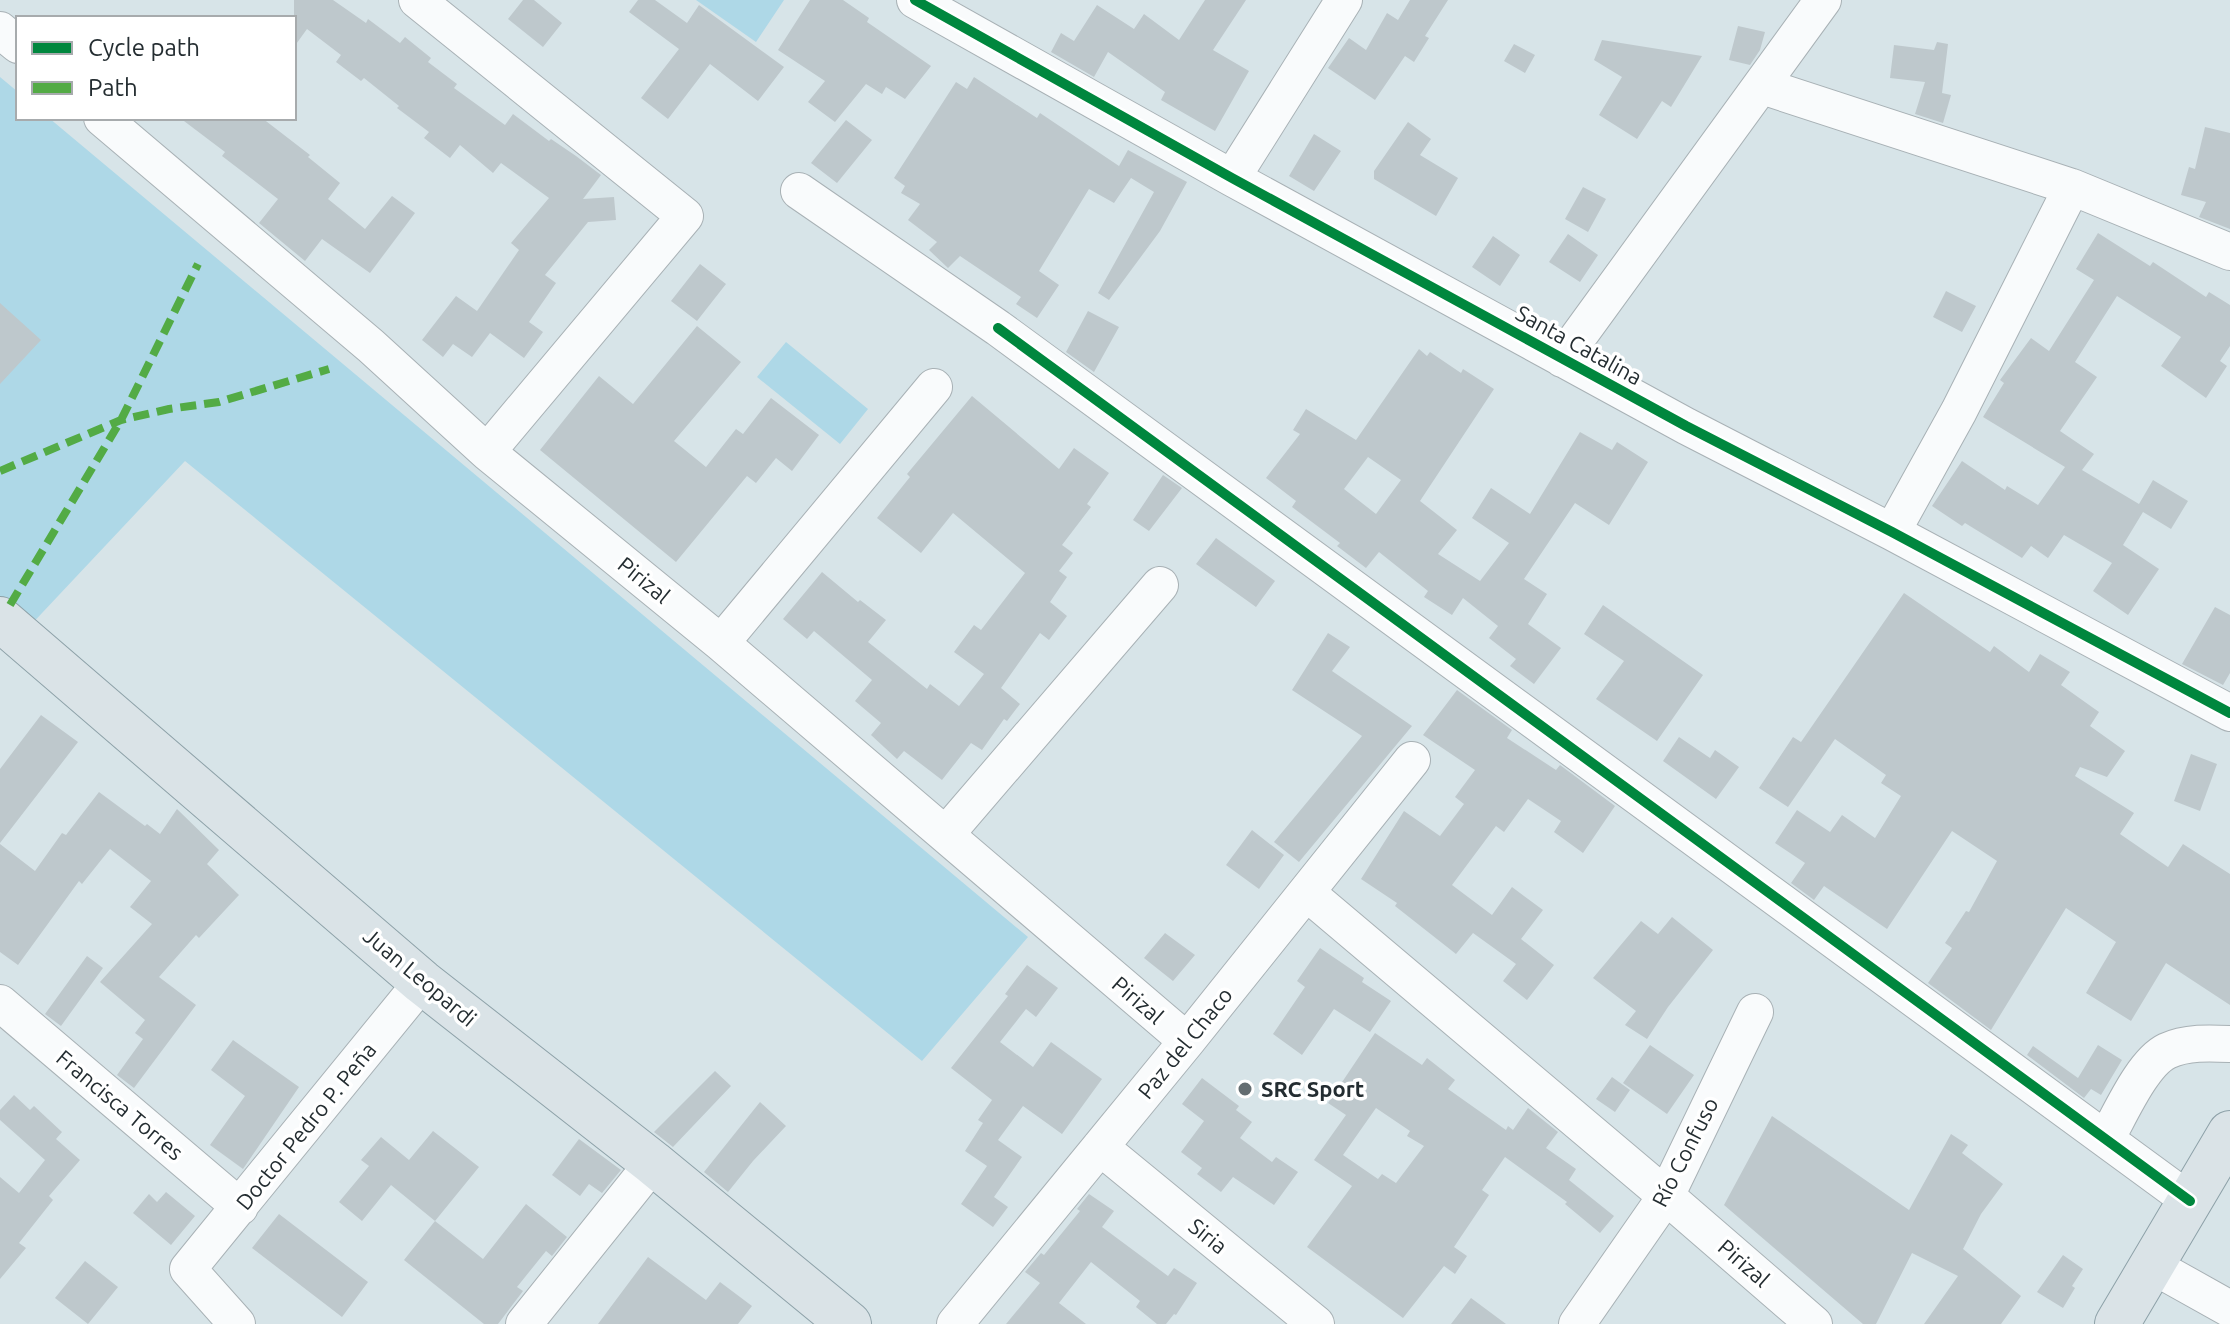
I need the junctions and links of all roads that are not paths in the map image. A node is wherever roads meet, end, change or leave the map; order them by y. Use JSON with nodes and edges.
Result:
{"nodes":[{"id":1,"x":417,"y":0,"type":"edge"},
{"id":2,"x":915,"y":0,"type":"edge"},
{"id":3,"x":1344,"y":0,"type":"edge"},
{"id":4,"x":1823,"y":0,"type":"edge"},
{"id":5,"x":0,"y":30,"type":"edge"},
{"id":6,"x":16,"y":43,"type":"edge"},
{"id":7,"x":1762,"y":86,"type":"junction"},
{"id":8,"x":104,"y":120,"type":"edge"},
{"id":9,"x":1232,"y":178,"type":"junction"},
{"id":10,"x":2072,"y":187,"type":"junction"},
{"id":11,"x":799,"y":191,"type":"dead end"},
{"id":12,"x":2230,"y":252,"type":"edge"},
{"id":13,"x":1562,"y":359,"type":"junction"},
{"id":14,"x":934,"y":387,"type":"dead end"},
{"id":15,"x":487,"y":452,"type":"junction"},
{"id":16,"x":1892,"y":532,"type":"junction"},
{"id":17,"x":1160,"y":585,"type":"dead end"},
{"id":18,"x":1,"y":620,"type":"edge"},
{"id":19,"x":721,"y":643,"type":"junction"},
{"id":20,"x":2230,"y":713,"type":"edge"},
{"id":21,"x":1412,"y":760,"type":"dead end"},
{"id":22,"x":946,"y":834,"type":"junction"},
{"id":23,"x":1307,"y":893,"type":"junction"},
{"id":24,"x":422,"y":982,"type":"junction"},
{"id":25,"x":0,"y":1003,"type":"edge"},
{"id":26,"x":1755,"y":1012,"type":"dead end"},
{"id":27,"x":1187,"y":1041,"type":"junction"},
{"id":28,"x":2230,"y":1044,"type":"edge"},
{"id":29,"x":2230,"y":1133,"type":"edge"},
{"id":30,"x":2106,"y":1139,"type":"junction"},
{"id":31,"x":1100,"y":1147,"type":"junction"},
{"id":32,"x":653,"y":1163,"type":"junction"},
{"id":33,"x":1666,"y":1196,"type":"junction"},
{"id":34,"x":2190,"y":1201,"type":"junction"},
{"id":35,"x":240,"y":1207,"type":"junction"},
{"id":36,"x":2153,"y":1266,"type":"junction"},
{"id":37,"x":2230,"y":1309,"type":"edge"},
{"id":38,"x":237,"y":1324,"type":"edge"},
{"id":39,"x":524,"y":1324,"type":"edge"},
{"id":40,"x":849,"y":1324,"type":"edge"},
{"id":41,"x":955,"y":1324,"type":"edge"},
{"id":42,"x":1316,"y":1324,"type":"edge"},
{"id":43,"x":1577,"y":1324,"type":"edge"},
{"id":44,"x":1814,"y":1324,"type":"edge"},
{"id":45,"x":2117,"y":1324,"type":"edge"}],
"edges":[{"from":1,"to":15,"type":"street"},
{"from":2,"to":9,"type":"street","name":"Santa Catalina"},
{"from":3,"to":9,"type":"street"},
{"from":4,"to":7,"type":"street"},
{"from":5,"to":6,"type":"street"},
{"from":7,"to":10,"type":"street"},
{"from":7,"to":13,"type":"street"},
{"from":8,"to":15,"type":"street","name":"Pirizal"},
{"from":9,"to":13,"type":"street","name":"Santa Catalina"},
{"from":10,"to":12,"type":"street"},
{"from":10,"to":16,"type":"street"},
{"from":11,"to":30,"type":"street"},
{"from":13,"to":16,"type":"street","name":"Santa Catalina"},
{"from":14,"to":19,"type":"street"},
{"from":15,"to":19,"type":"street","name":"Pirizal"},
{"from":16,"to":20,"type":"street","name":"Santa Catalina"},
{"from":17,"to":22,"type":"street"},
{"from":18,"to":24,"type":"main road","name":"Juan Leopardi"},
{"from":19,"to":22,"type":"street","name":"Pirizal"},
{"from":21,"to":23,"type":"street","name":"Paz del Chaco"},
{"from":22,"to":27,"type":"street","name":"Pirizal"},
{"from":23,"to":27,"type":"street","name":"Paz del Chaco"},
{"from":23,"to":33,"type":"street","name":"Pirizal"},
{"from":24,"to":32,"type":"main road","name":"Juan Leopardi"},
{"from":24,"to":35,"type":"street","name":"Doctor Pedro P. Peña"},
{"from":25,"to":35,"type":"street","name":"Francisca Torres"},
{"from":26,"to":33,"type":"street","name":"Río Confuso"},
{"from":27,"to":31,"type":"street","name":"Paz del Chaco"},
{"from":28,"to":30,"type":"street"},
{"from":29,"to":34,"type":"main road"},
{"from":30,"to":34,"type":"street"},
{"from":31,"to":41,"type":"street","name":"Paz del Chaco"},
{"from":31,"to":42,"type":"street","name":"Siria"},
{"from":32,"to":39,"type":"street"},
{"from":32,"to":40,"type":"main road","name":"Juan Leopardi"},
{"from":33,"to":43,"type":"street","name":"Río Confuso"},
{"from":33,"to":44,"type":"street","name":"Pirizal"},
{"from":34,"to":36,"type":"main road"},
{"from":35,"to":38,"type":"street","name":"Doctor Pedro P. Peña"},
{"from":36,"to":37,"type":"street"},
{"from":36,"to":45,"type":"main road"}]}
